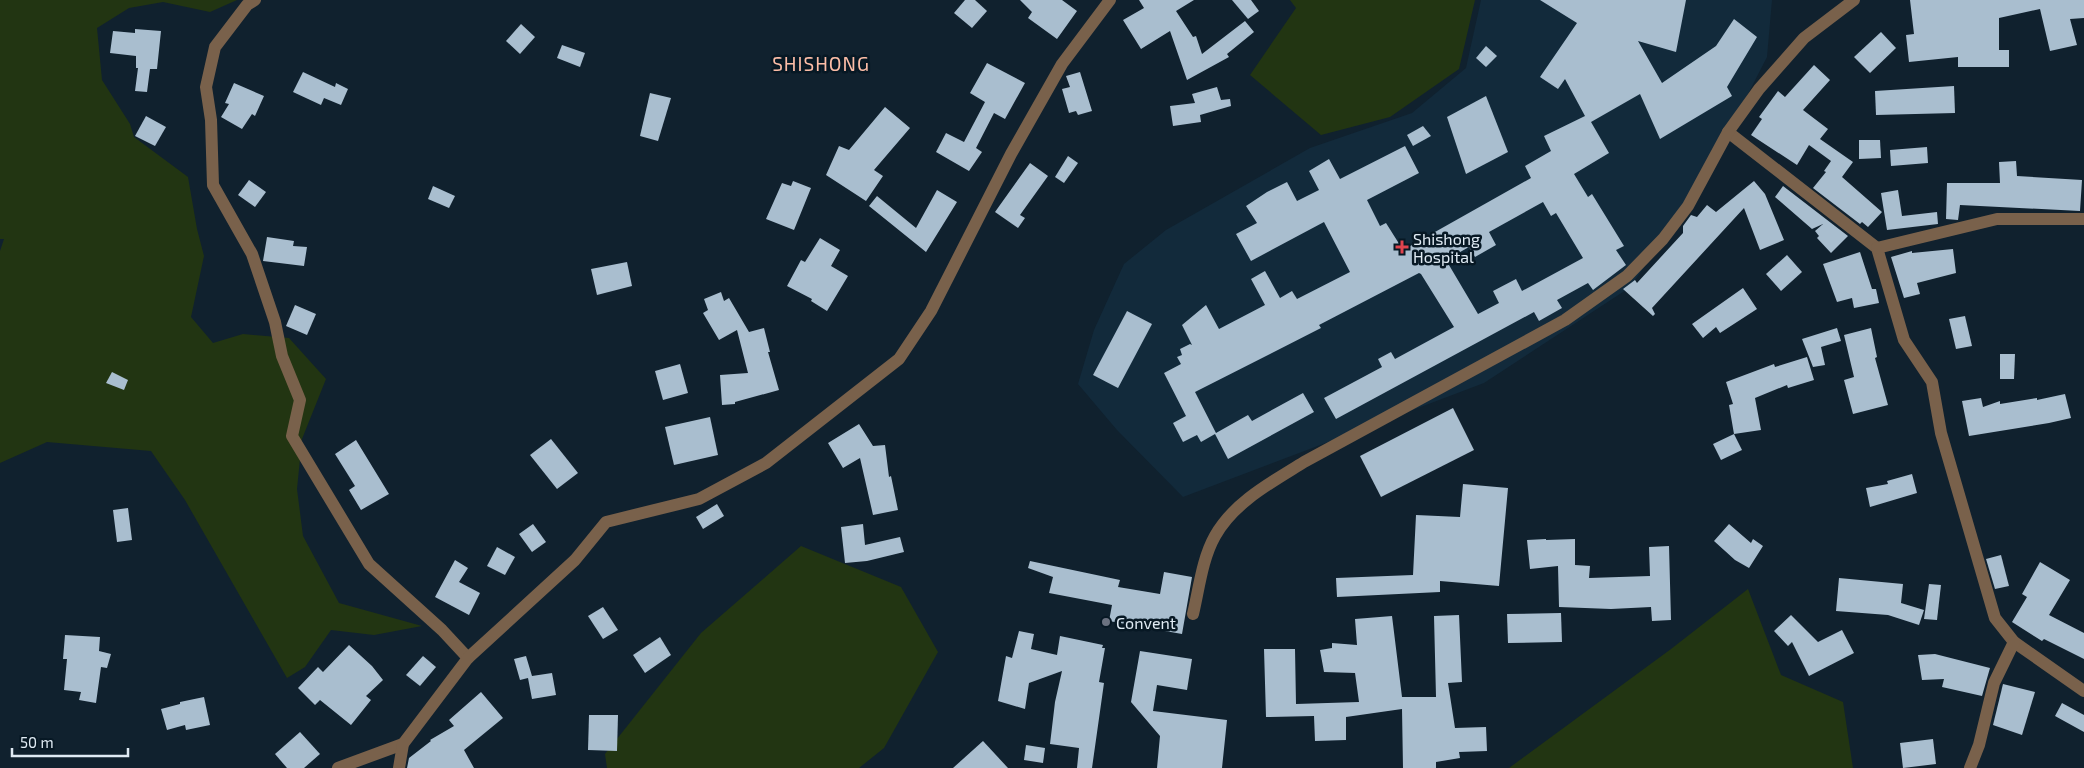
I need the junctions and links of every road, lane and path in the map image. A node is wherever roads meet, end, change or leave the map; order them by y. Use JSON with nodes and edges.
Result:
{"nodes":[{"id":1,"x":256,"y":0,"type":"edge"},
{"id":2,"x":1110,"y":0,"type":"edge"},
{"id":3,"x":1854,"y":0,"type":"edge"},
{"id":4,"x":1728,"y":132,"type":"junction"},
{"id":5,"x":2084,"y":219,"type":"edge"},
{"id":6,"x":1877,"y":248,"type":"junction"},
{"id":7,"x":1193,"y":614,"type":"dead end"},
{"id":8,"x":2014,"y":642,"type":"junction"},
{"id":9,"x":468,"y":658,"type":"junction"},
{"id":10,"x":2084,"y":691,"type":"edge"},
{"id":11,"x":403,"y":744,"type":"junction"},
{"id":12,"x":338,"y":768,"type":"edge"},
{"id":13,"x":399,"y":768,"type":"edge"},
{"id":14,"x":1970,"y":768,"type":"edge"}],
"edges":[{"from":1,"to":9,"type":"street"},
{"from":2,"to":9,"type":"street"},
{"from":3,"to":4,"type":"street"},
{"from":4,"to":6,"type":"street"},
{"from":4,"to":7,"type":"street"},
{"from":5,"to":6,"type":"street"},
{"from":6,"to":8,"type":"street"},
{"from":8,"to":10,"type":"street"},
{"from":8,"to":14,"type":"street"},
{"from":9,"to":11,"type":"street"},
{"from":11,"to":12,"type":"street"},
{"from":11,"to":13,"type":"street"}]}
